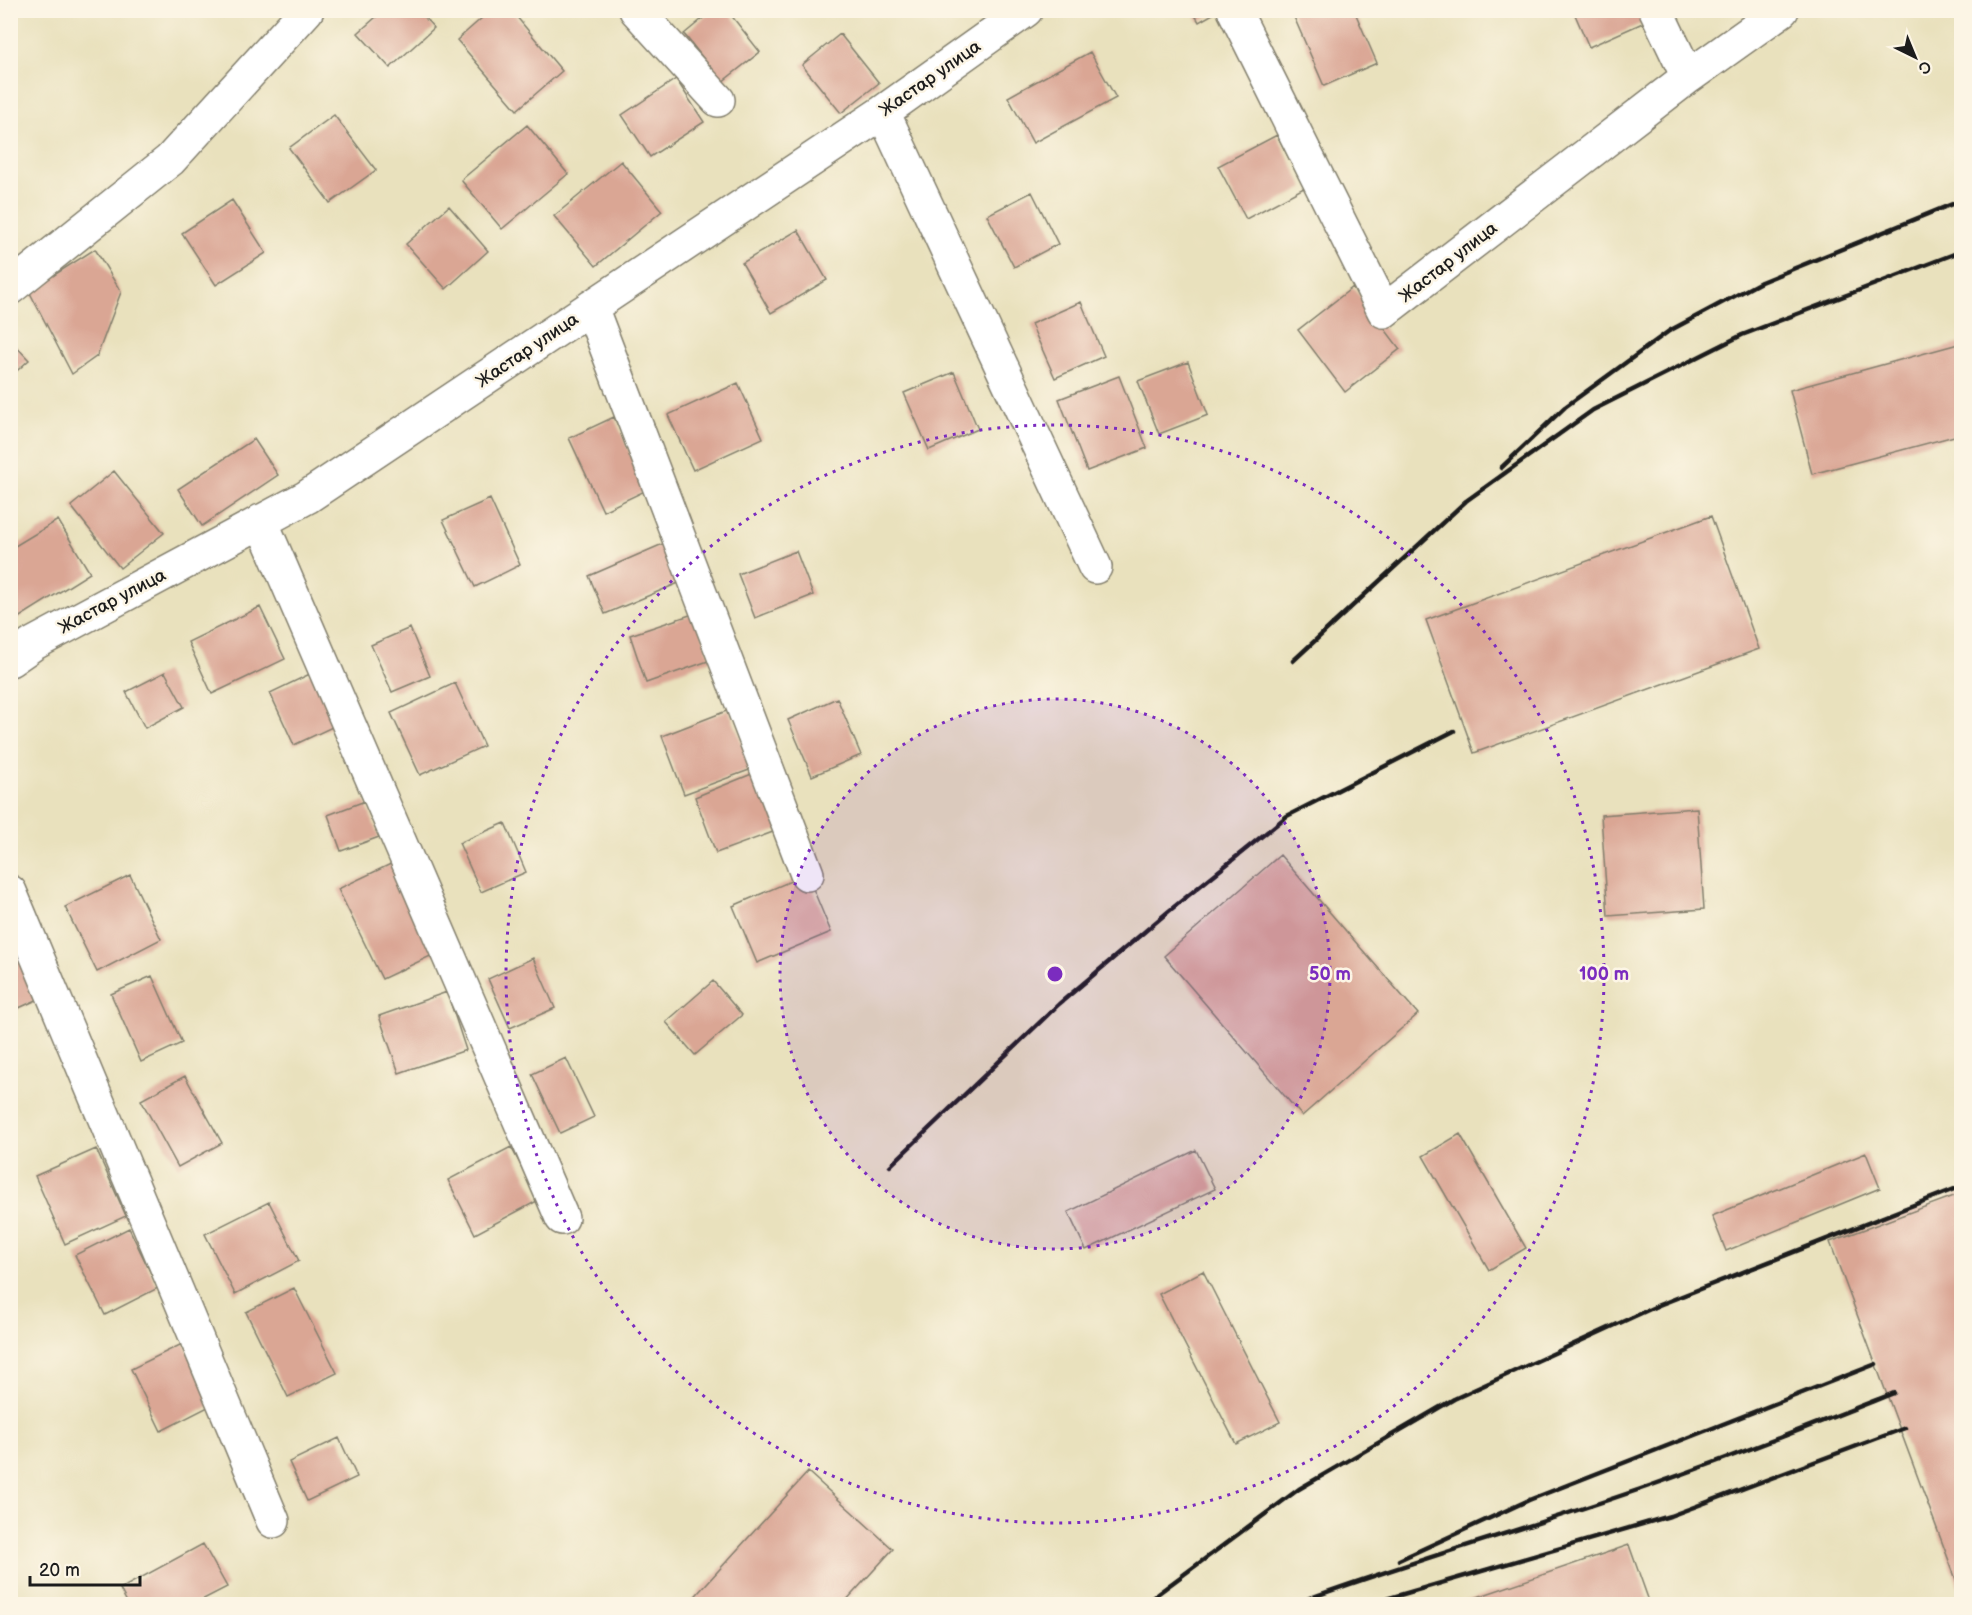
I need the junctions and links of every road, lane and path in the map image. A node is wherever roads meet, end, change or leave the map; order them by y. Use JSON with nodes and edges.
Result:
{"nodes":[{"id":1,"x":307,"y":10,"type":"edge"},
{"id":2,"x":636,"y":10,"type":"edge"},
{"id":3,"x":1026,"y":10,"type":"edge"},
{"id":4,"x":1234,"y":10,"type":"edge"},
{"id":5,"x":1656,"y":10,"type":"edge"},
{"id":6,"x":1782,"y":10,"type":"edge"},
{"id":7,"x":1688,"y":77,"type":"junction"},
{"id":8,"x":718,"y":100,"type":"dead end"},
{"id":9,"x":883,"y":112,"type":"junction"},
{"id":10,"x":10,"y":288,"type":"edge"},
{"id":11,"x":591,"y":307,"type":"junction"},
{"id":12,"x":261,"y":521,"type":"junction"},
{"id":13,"x":1095,"y":567,"type":"dead end"},
{"id":14,"x":10,"y":660,"type":"edge"},
{"id":15,"x":807,"y":874,"type":"dead end"},
{"id":16,"x":10,"y":892,"type":"edge"},
{"id":17,"x":562,"y":1218,"type":"dead end"},
{"id":18,"x":273,"y":1521,"type":"dead end"}],
"edges":[{"from":1,"to":10,"type":"street"},
{"from":2,"to":8,"type":"street"},
{"from":3,"to":9,"type":"street","name":"Жастар улица"},
{"from":4,"to":7,"type":"street","name":"Жастар улица"},
{"from":5,"to":7,"type":"street"},
{"from":6,"to":7,"type":"street","name":"Жастар улица"},
{"from":9,"to":11,"type":"street","name":"Жастар улица"},
{"from":9,"to":13,"type":"street"},
{"from":11,"to":12,"type":"street","name":"Жастар улица"},
{"from":11,"to":15,"type":"street"},
{"from":12,"to":14,"type":"street","name":"Жастар улица"},
{"from":12,"to":17,"type":"street"},
{"from":16,"to":18,"type":"street"}]}
